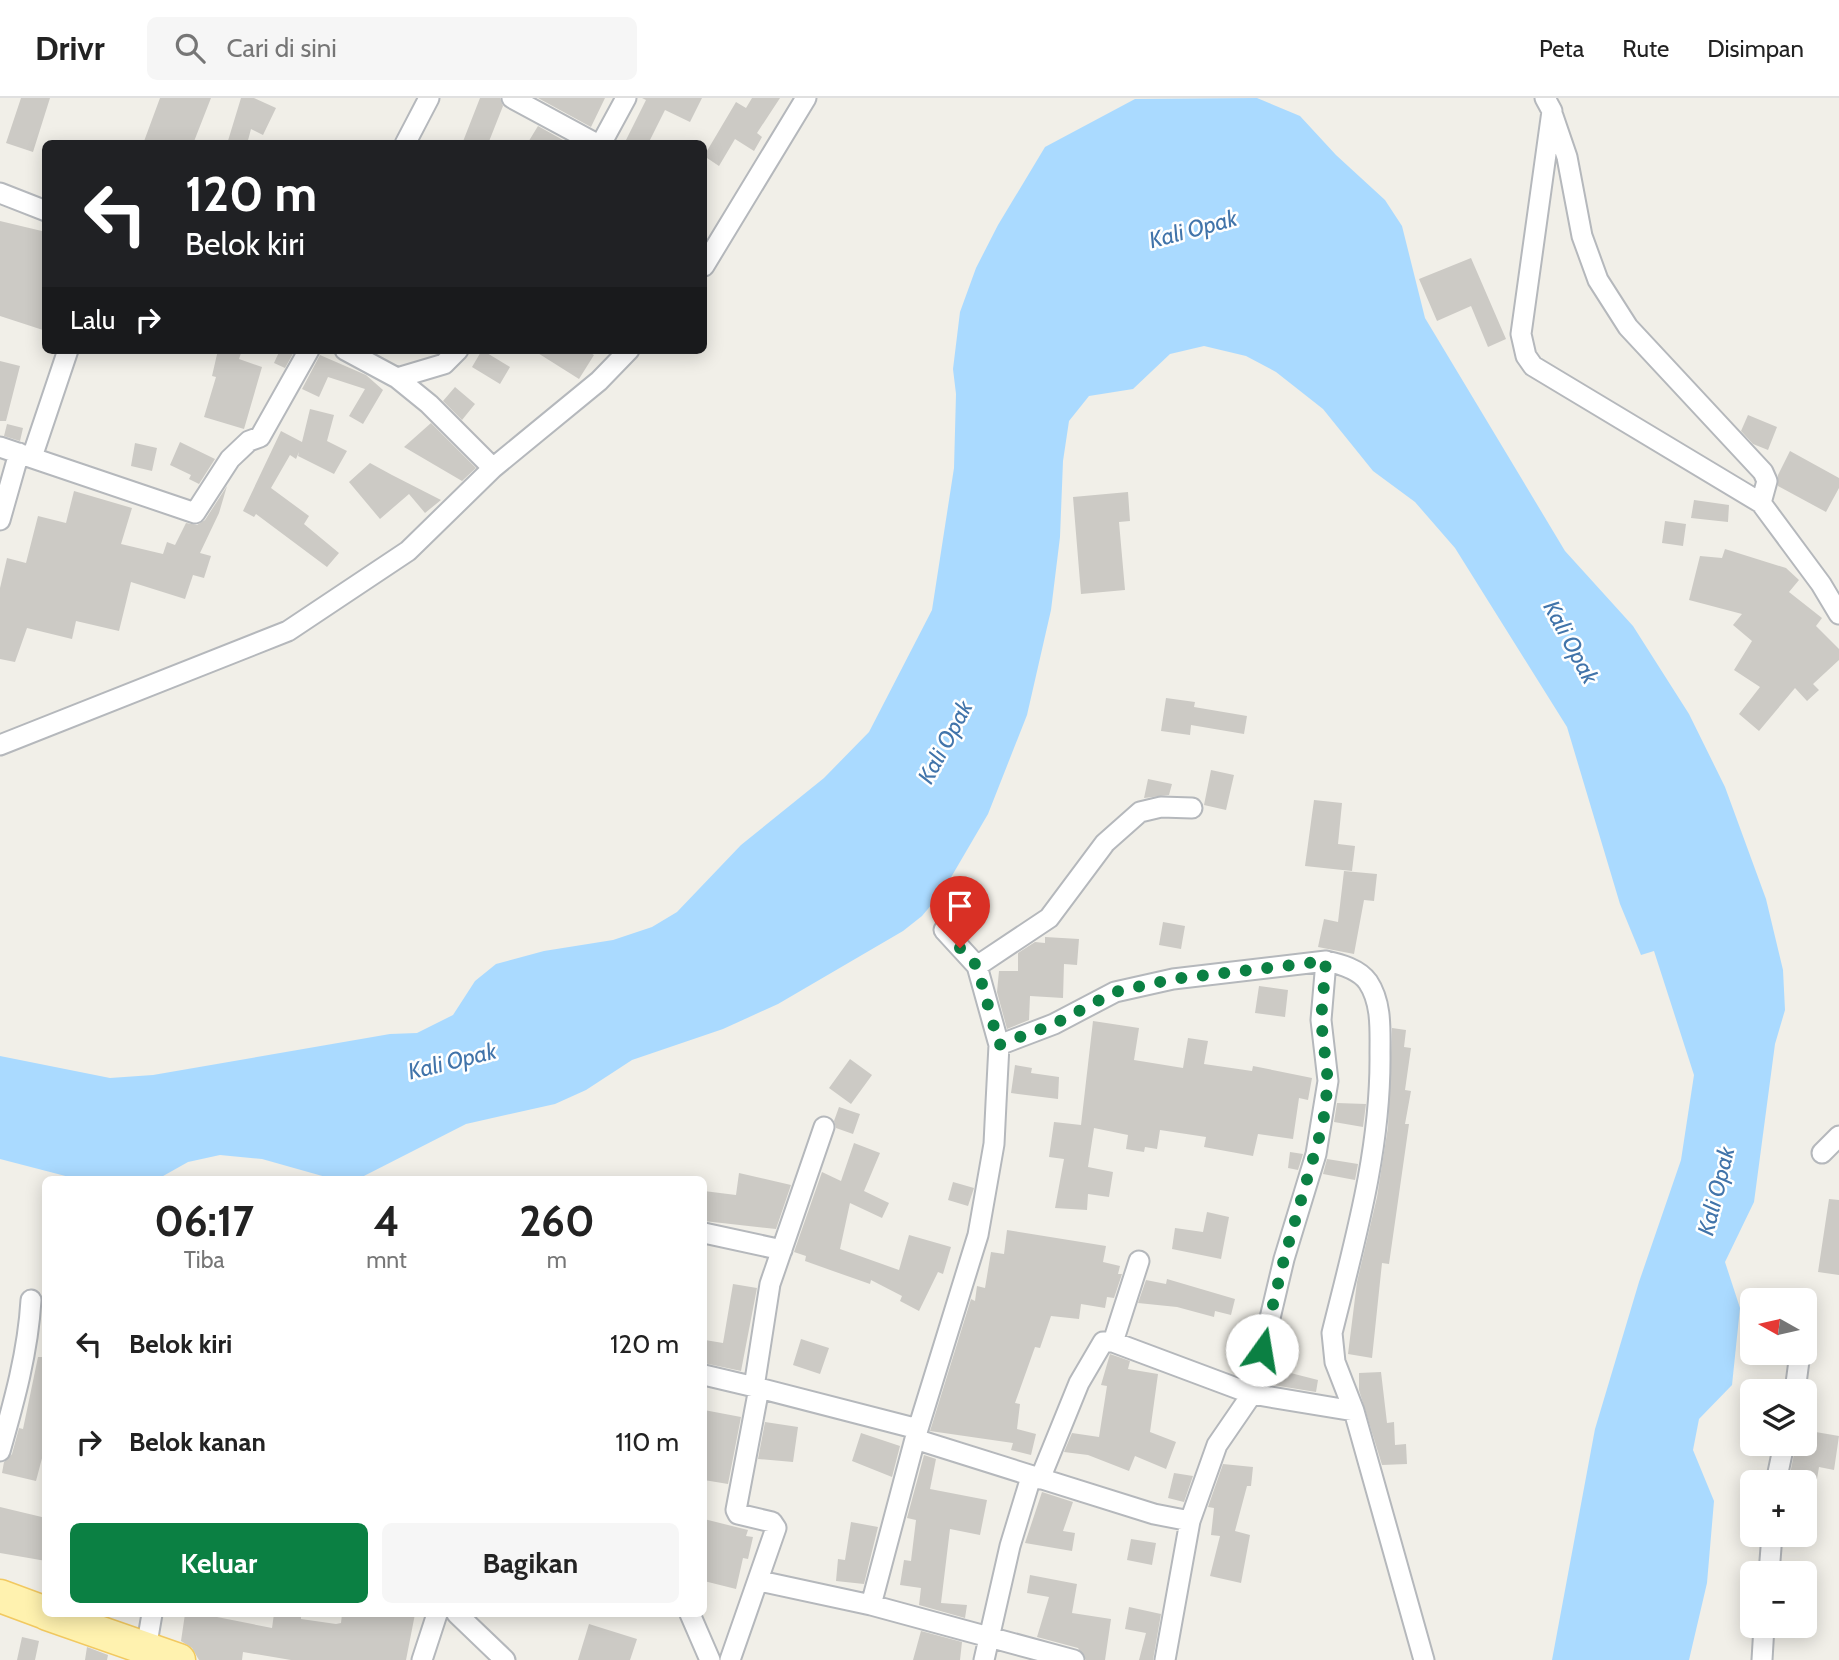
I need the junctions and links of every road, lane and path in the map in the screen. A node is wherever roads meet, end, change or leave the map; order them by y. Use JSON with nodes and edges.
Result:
{"nodes":[{"id":1,"x":429,"y":98,"type":"edge"},
{"id":2,"x":512,"y":98,"type":"edge"},
{"id":3,"x":625,"y":98,"type":"edge"},
{"id":4,"x":806,"y":98,"type":"edge"},
{"id":5,"x":1548,"y":105,"type":"edge"},
{"id":6,"x":407,"y":140,"type":"edge"},
{"id":7,"x":591,"y":140,"type":"edge"},
{"id":8,"x":601,"y":140,"type":"edge"},
{"id":9,"x":0,"y":193,"type":"edge"},
{"id":10,"x":42,"y":209,"type":"edge"},
{"id":11,"x":707,"y":261,"type":"edge"},
{"id":12,"x":66,"y":354,"type":"edge"},
{"id":13,"x":307,"y":354,"type":"edge"},
{"id":14,"x":353,"y":354,"type":"edge"},
{"id":15,"x":454,"y":354,"type":"edge"},
{"id":16,"x":625,"y":354,"type":"edge"},
{"id":17,"x":397,"y":377,"type":"junction"},
{"id":18,"x":0,"y":447,"type":"edge"},
{"id":19,"x":26,"y":455,"type":"junction"},
{"id":20,"x":493,"y":468,"type":"junction"},
{"id":21,"x":1761,"y":503,"type":"junction"},
{"id":22,"x":0,"y":520,"type":"edge"},
{"id":23,"x":1839,"y":614,"type":"edge"},
{"id":24,"x":0,"y":745,"type":"edge"},
{"id":25,"x":1192,"y":808,"type":"dead end"},
{"id":26,"x":944,"y":930,"type":"dead end"},
{"id":27,"x":1326,"y":961,"type":"junction"},
{"id":28,"x":977,"y":966,"type":"junction"},
{"id":29,"x":999,"y":1045,"type":"junction"},
{"id":30,"x":824,"y":1127,"type":"dead end"},
{"id":31,"x":1839,"y":1136,"type":"edge"},
{"id":32,"x":1822,"y":1153,"type":"dead end"},
{"id":33,"x":707,"y":1234,"type":"edge"},
{"id":34,"x":782,"y":1250,"type":"junction"},
{"id":35,"x":1139,"y":1261,"type":"dead end"},
{"id":36,"x":31,"y":1300,"type":"dead end"},
{"id":37,"x":37,"y":1327,"type":"edge"},
{"id":38,"x":1113,"y":1342,"type":"junction"},
{"id":39,"x":707,"y":1376,"type":"edge"},
{"id":40,"x":756,"y":1388,"type":"junction"},
{"id":41,"x":1252,"y":1394,"type":"junction"},
{"id":42,"x":1354,"y":1411,"type":"junction"},
{"id":43,"x":916,"y":1434,"type":"junction"},
{"id":44,"x":0,"y":1451,"type":"edge"},
{"id":45,"x":1036,"y":1478,"type":"junction"},
{"id":46,"x":1190,"y":1521,"type":"junction"},
{"id":47,"x":760,"y":1581,"type":"junction"},
{"id":48,"x":0,"y":1596,"type":"edge"},
{"id":49,"x":871,"y":1605,"type":"junction"},
{"id":50,"x":42,"y":1612,"type":"edge"},
{"id":51,"x":57,"y":1617,"type":"edge"},
{"id":52,"x":151,"y":1617,"type":"edge"},
{"id":53,"x":436,"y":1617,"type":"edge"},
{"id":54,"x":460,"y":1617,"type":"edge"},
{"id":55,"x":691,"y":1617,"type":"edge"},
{"id":56,"x":990,"y":1637,"type":"junction"},
{"id":57,"x":1763,"y":1638,"type":"edge"},
{"id":58,"x":146,"y":1649,"type":"junction"},
{"id":59,"x":179,"y":1660,"type":"edge"},
{"id":60,"x":422,"y":1660,"type":"edge"},
{"id":61,"x":505,"y":1660,"type":"edge"},
{"id":62,"x":710,"y":1660,"type":"edge"},
{"id":63,"x":730,"y":1660,"type":"edge"},
{"id":64,"x":984,"y":1660,"type":"edge"},
{"id":65,"x":1074,"y":1660,"type":"edge"},
{"id":66,"x":1165,"y":1660,"type":"edge"},
{"id":67,"x":1424,"y":1660,"type":"edge"},
{"id":68,"x":1762,"y":1660,"type":"edge"}],
"edges":[{"from":1,"to":6,"type":"street"},
{"from":2,"to":7,"type":"street"},
{"from":3,"to":8,"type":"street"},
{"from":4,"to":11,"type":"street"},
{"from":5,"to":21,"type":"street"},
{"from":5,"to":21,"type":"street"},
{"from":9,"to":10,"type":"street"},
{"from":12,"to":19,"type":"street"},
{"from":13,"to":19,"type":"street"},
{"from":14,"to":17,"type":"street"},
{"from":15,"to":17,"type":"street"},
{"from":16,"to":20,"type":"street"},
{"from":17,"to":20,"type":"street"},
{"from":18,"to":19,"type":"street"},
{"from":19,"to":22,"type":"street"},
{"from":20,"to":24,"type":"street"},
{"from":21,"to":23,"type":"street"},
{"from":25,"to":28,"type":"street"},
{"from":26,"to":28,"type":"street"},
{"from":27,"to":29,"type":"street"},
{"from":27,"to":41,"type":"street"},
{"from":27,"to":42,"type":"street"},
{"from":28,"to":29,"type":"street"},
{"from":29,"to":43,"type":"street"},
{"from":30,"to":34,"type":"street"},
{"from":31,"to":32,"type":"street"},
{"from":33,"to":34,"type":"street"},
{"from":34,"to":40,"type":"street"},
{"from":35,"to":38,"type":"street"},
{"from":36,"to":37,"type":"street"},
{"from":37,"to":44,"type":"street"},
{"from":38,"to":41,"type":"street"},
{"from":38,"to":45,"type":"street"},
{"from":39,"to":40,"type":"street"},
{"from":40,"to":43,"type":"street"},
{"from":40,"to":47,"type":"street"},
{"from":41,"to":42,"type":"street"},
{"from":41,"to":46,"type":"street"},
{"from":42,"to":67,"type":"street"},
{"from":43,"to":45,"type":"street"},
{"from":43,"to":49,"type":"street"},
{"from":45,"to":46,"type":"street"},
{"from":45,"to":56,"type":"street"},
{"from":46,"to":66,"type":"street"},
{"from":47,"to":49,"type":"street"},
{"from":47,"to":63,"type":"street"},
{"from":48,"to":50,"type":"main road"},
{"from":49,"to":56,"type":"street"},
{"from":51,"to":58,"type":"main road"},
{"from":52,"to":58,"type":"street"},
{"from":53,"to":60,"type":"street"},
{"from":54,"to":61,"type":"street"},
{"from":55,"to":62,"type":"street"},
{"from":56,"to":64,"type":"street"},
{"from":56,"to":65,"type":"street"},
{"from":57,"to":68,"type":"street"},
{"from":58,"to":59,"type":"main road"}]}
